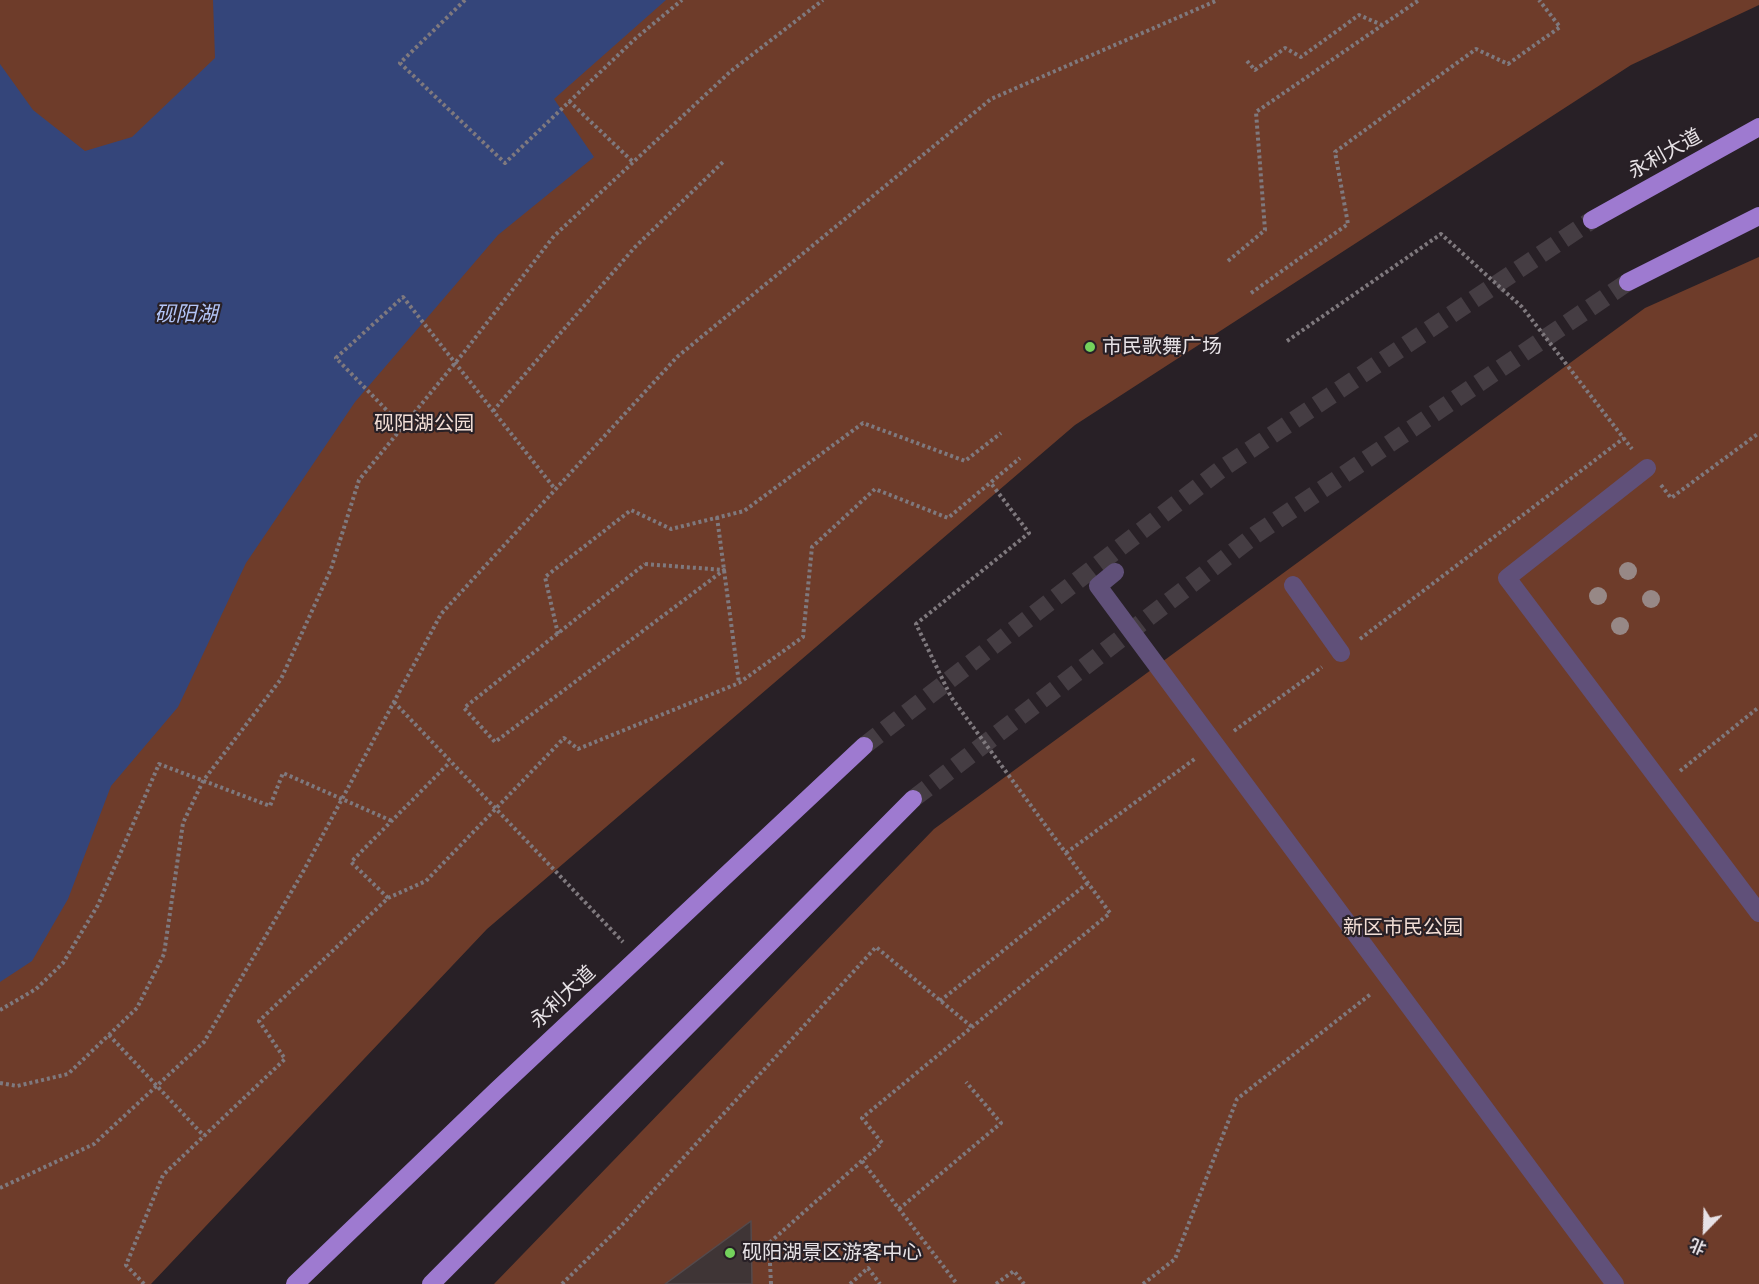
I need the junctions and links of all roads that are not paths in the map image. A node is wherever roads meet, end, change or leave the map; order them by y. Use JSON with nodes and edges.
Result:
{"nodes":[{"id":1,"x":1759,"y":127,"type":"edge"},
{"id":2,"x":1759,"y":216,"type":"edge"},
{"id":3,"x":1592,"y":220,"type":"tunnel mouth"},
{"id":4,"x":1628,"y":282,"type":"tunnel mouth"},
{"id":5,"x":1647,"y":468,"type":"road end"},
{"id":6,"x":1115,"y":572,"type":"dead end"},
{"id":7,"x":1293,"y":585,"type":"dead end"},
{"id":8,"x":1341,"y":653,"type":"dead end"},
{"id":9,"x":864,"y":746,"type":"tunnel mouth"},
{"id":10,"x":913,"y":799,"type":"tunnel mouth"},
{"id":11,"x":1759,"y":913,"type":"edge"},
{"id":12,"x":295,"y":1284,"type":"edge"},
{"id":13,"x":431,"y":1284,"type":"edge"},
{"id":14,"x":1615,"y":1284,"type":"edge"}],
"edges":[{"from":1,"to":3,"type":"main road","name":"永利大道"},
{"from":2,"to":4,"type":"main road"},
{"from":5,"to":11,"type":"street"},
{"from":6,"to":14,"type":"street"},
{"from":7,"to":8,"type":"street"},
{"from":9,"to":12,"type":"main road","name":"永利大道"},
{"from":10,"to":13,"type":"main road"}]}
